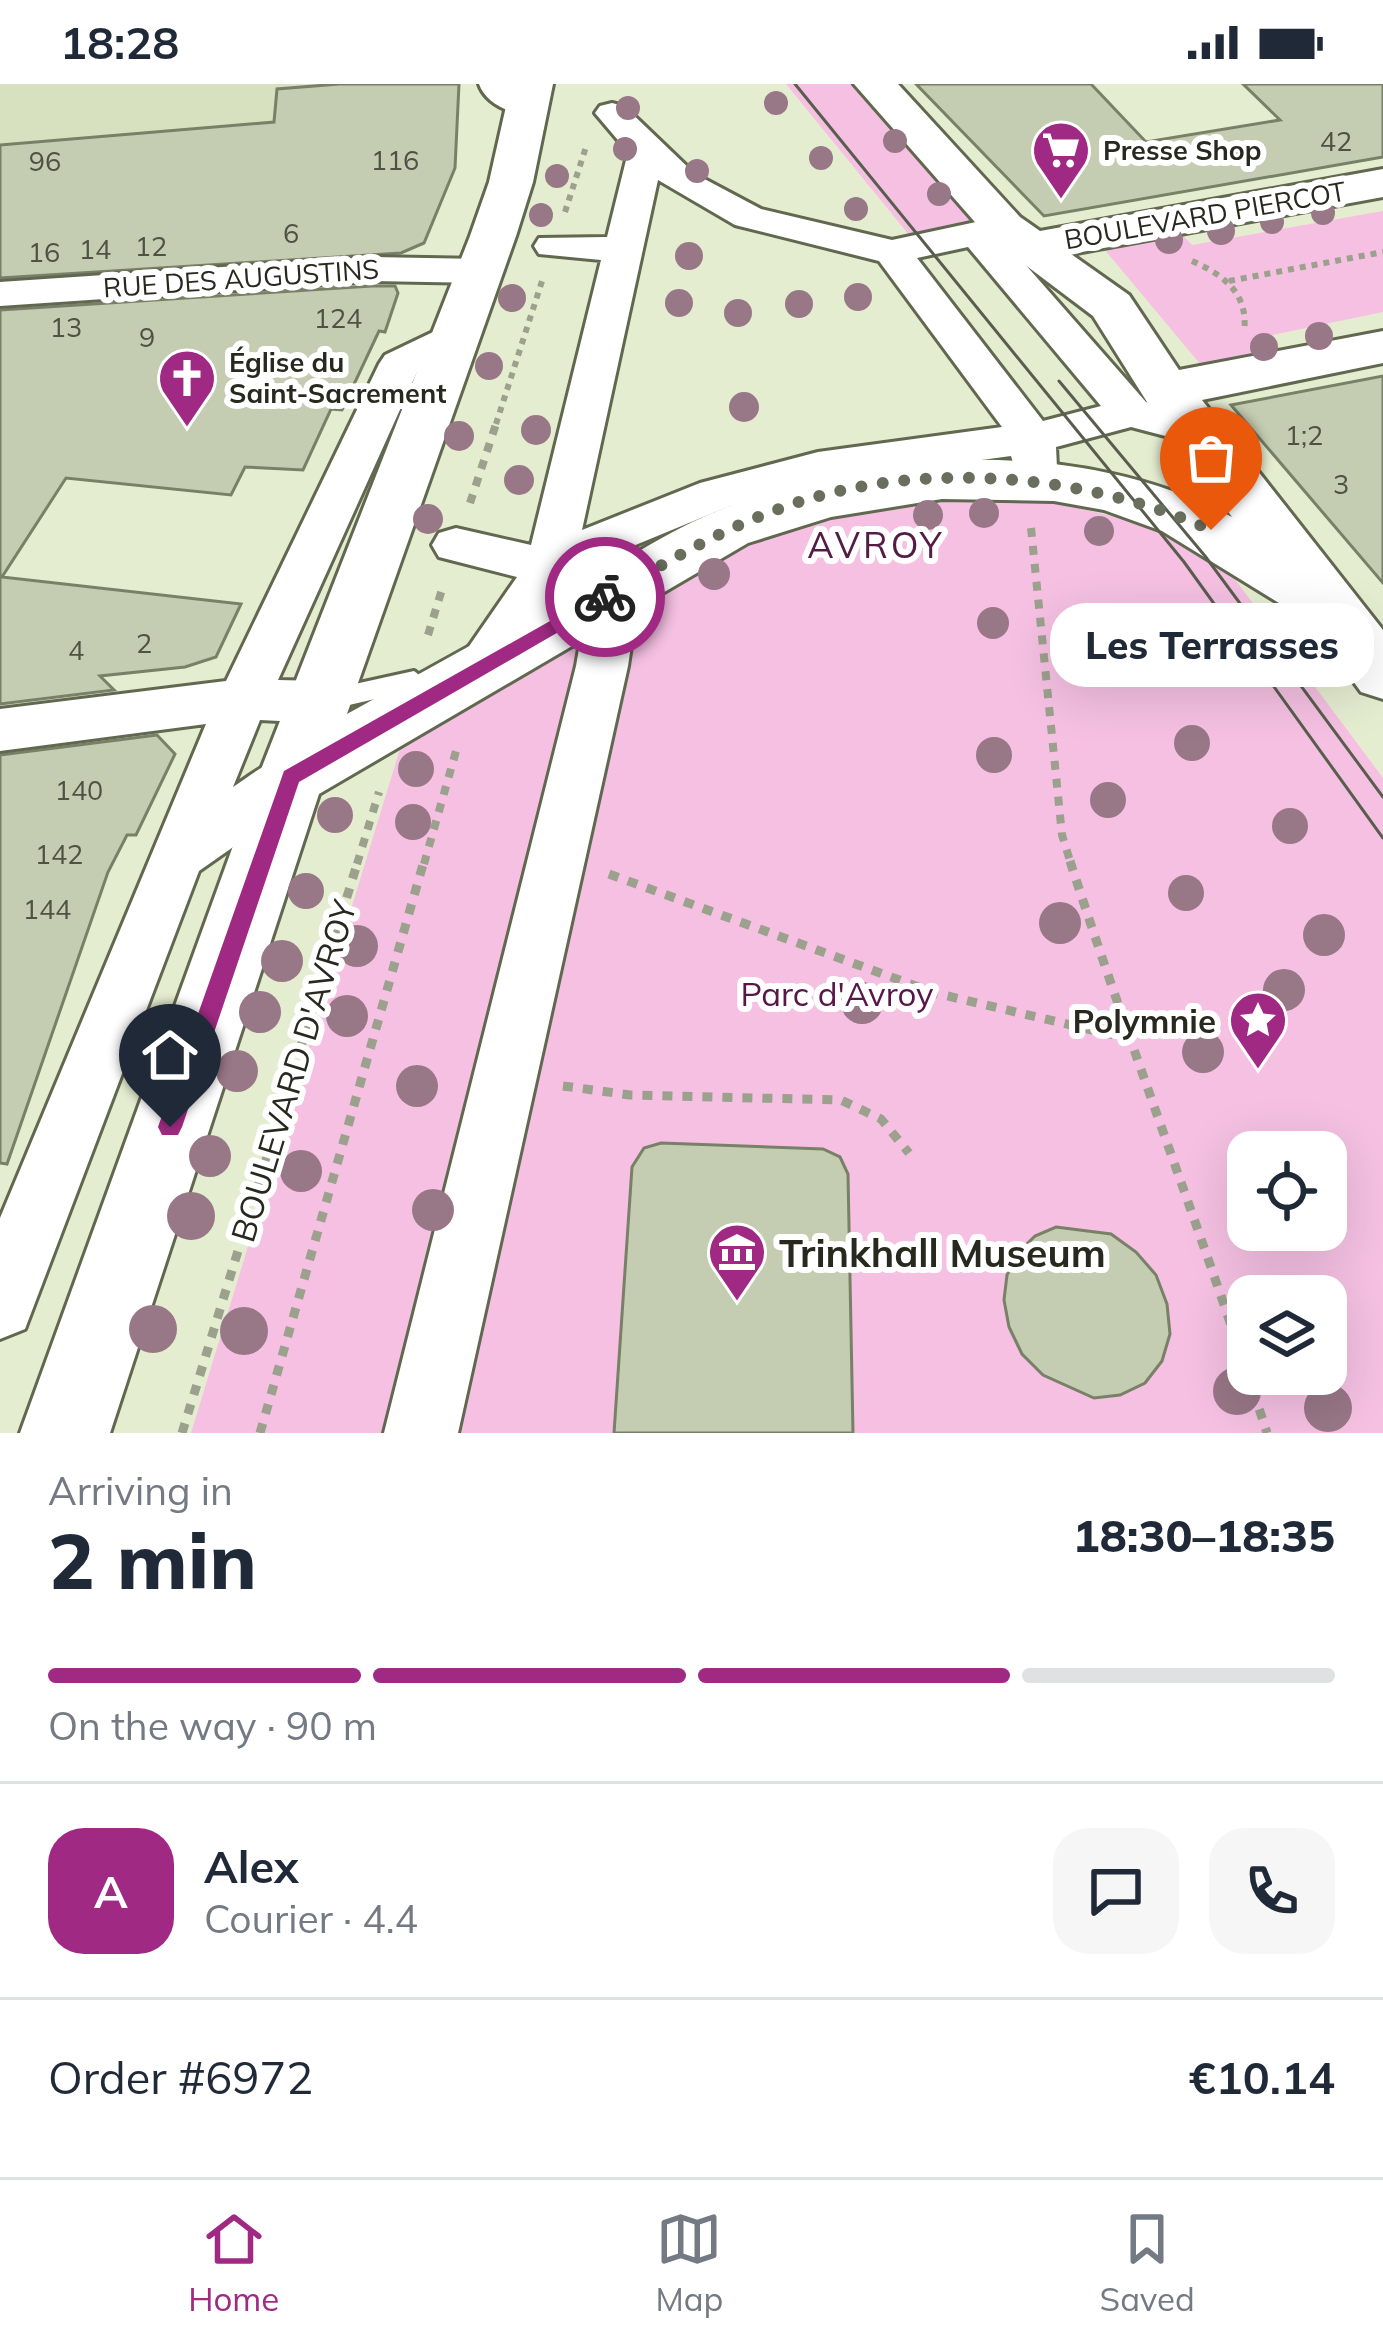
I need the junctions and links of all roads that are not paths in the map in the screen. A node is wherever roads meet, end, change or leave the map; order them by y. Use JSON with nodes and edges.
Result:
{"nodes":[{"id":1,"x":875,"y":84,"type":"edge"},
{"id":2,"x":518,"y":91,"type":"edge"},
{"id":3,"x":599,"y":129,"type":"road end"},
{"id":4,"x":646,"y":151,"type":"junction"},
{"id":5,"x":1383,"y":183,"type":"edge"},
{"id":6,"x":553,"y":246,"type":"road end"},
{"id":7,"x":623,"y":249,"type":"junction"},
{"id":8,"x":892,"y":252,"type":"junction"},
{"id":9,"x":1018,"y":253,"type":"junction"},
{"id":10,"x":481,"y":271,"type":"junction"},
{"id":11,"x":0,"y":294,"type":"edge"},
{"id":12,"x":456,"y":334,"type":"junction"},
{"id":13,"x":1383,"y":346,"type":"edge"},
{"id":14,"x":1161,"y":400,"type":"junction"},
{"id":15,"x":1034,"y":460,"type":"junction"},
{"id":16,"x":456,"y":545,"type":"road end"},
{"id":17,"x":550,"y":567,"type":"junction"},
{"id":18,"x":614,"y":592,"type":"junction"},
{"id":19,"x":1333,"y":608,"type":"junction"},
{"id":20,"x":480,"y":668,"type":"junction"},
{"id":21,"x":1383,"y":675,"type":"edge"},
{"id":22,"x":410,"y":696,"type":"junction"},
{"id":23,"x":243,"y":699,"type":"junction"},
{"id":24,"x":319,"y":702,"type":"junction"},
{"id":25,"x":0,"y":730,"type":"edge"},
{"id":26,"x":291,"y":777,"type":"junction"},
{"id":27,"x":176,"y":856,"type":"junction"},
{"id":28,"x":0,"y":1304,"type":"edge"},
{"id":29,"x":65,"y":1433,"type":"edge"},
{"id":30,"x":421,"y":1433,"type":"edge"}],
"edges":[{"from":1,"to":9,"type":"street"},
{"from":2,"to":10,"type":"street"},
{"from":3,"to":4,"type":"street"},
{"from":4,"to":7,"type":"street"},
{"from":4,"to":8,"type":"street"},
{"from":5,"to":9,"type":"street","name":"BOULEVARD PIERCOT"},
{"from":6,"to":7,"type":"street"},
{"from":7,"to":17,"type":"street"},
{"from":8,"to":9,"type":"street"},
{"from":8,"to":15,"type":"street"},
{"from":9,"to":14,"type":"street"},
{"from":9,"to":14,"type":"street"},
{"from":10,"to":11,"type":"street","name":"RUE DES AUGUSTINS"},
{"from":10,"to":12,"type":"street"},
{"from":12,"to":23,"type":"street"},
{"from":12,"to":24,"type":"street"},
{"from":13,"to":14,"type":"street"},
{"from":14,"to":15,"type":"street"},
{"from":14,"to":19,"type":"street"},
{"from":15,"to":17,"type":"street"},
{"from":15,"to":18,"type":"street"},
{"from":15,"to":19,"type":"street"},
{"from":16,"to":17,"type":"street"},
{"from":17,"to":20,"type":"street"},
{"from":18,"to":20,"type":"street"},
{"from":18,"to":30,"type":"street"},
{"from":19,"to":21,"type":"street"},
{"from":20,"to":22,"type":"street"},
{"from":22,"to":24,"type":"lane"},
{"from":22,"to":26,"type":"street"},
{"from":23,"to":24,"type":"street"},
{"from":23,"to":25,"type":"street"},
{"from":23,"to":27,"type":"street"},
{"from":24,"to":26,"type":"street"},
{"from":26,"to":27,"type":"street"},
{"from":26,"to":29,"type":"street"},
{"from":27,"to":28,"type":"street"}]}
